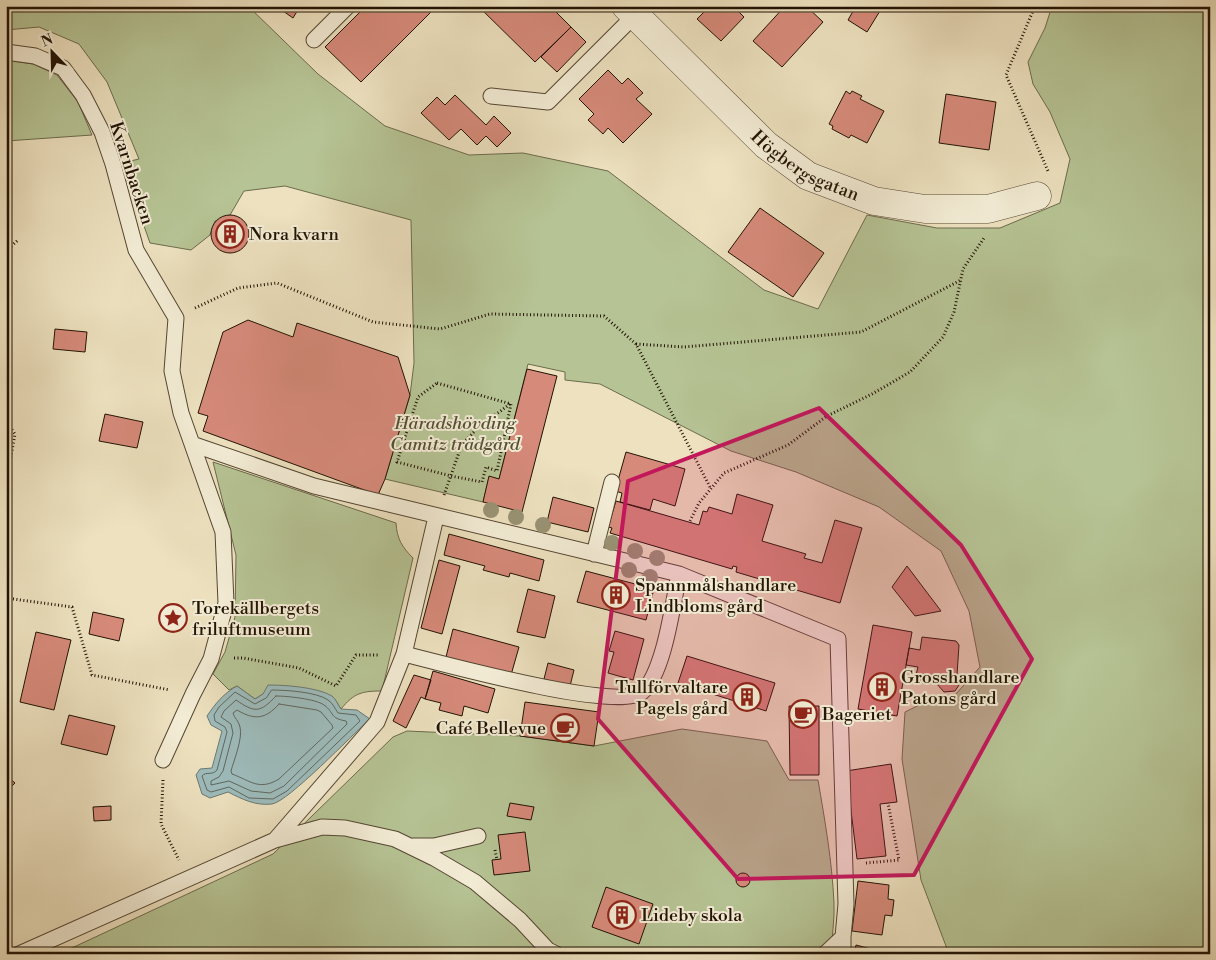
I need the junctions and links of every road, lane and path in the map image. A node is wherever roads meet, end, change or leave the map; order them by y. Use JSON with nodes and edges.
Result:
{"nodes":[{"id":1,"x":348,"y":6,"type":"edge"},
{"id":2,"x":1035,"y":6,"type":"edge"},
{"id":3,"x":630,"y":10,"type":"edge"},
{"id":4,"x":314,"y":40,"type":"dead end"},
{"id":5,"x":6,"y":52,"type":"edge"},
{"id":6,"x":491,"y":96,"type":"dead end"},
{"id":7,"x":1037,"y":196,"type":"joint"},
{"id":8,"x":989,"y":231,"type":"dead end"},
{"id":9,"x":18,"y":240,"type":"dead end"},
{"id":10,"x":6,"y":251,"type":"edge"},
{"id":11,"x":961,"y":280,"type":"junction"},
{"id":12,"x":176,"y":318,"type":"junction"},
{"id":13,"x":636,"y":344,"type":"junction"},
{"id":14,"x":510,"y":404,"type":"junction"},
{"id":15,"x":6,"y":421,"type":"edge"},
{"id":16,"x":192,"y":444,"type":"junction"},
{"id":17,"x":451,"y":476,"type":"junction"},
{"id":18,"x":612,"y":482,"type":"dead end"},
{"id":19,"x":6,"y":484,"type":"edge"},
{"id":20,"x":711,"y":489,"type":"junction"},
{"id":21,"x":436,"y":517,"type":"junction"},
{"id":22,"x":690,"y":522,"type":"dead end"},
{"id":23,"x":594,"y":554,"type":"junction"},
{"id":24,"x":679,"y":574,"type":"junction"},
{"id":25,"x":6,"y":598,"type":"edge"},
{"id":26,"x":404,"y":654,"type":"junction"},
{"id":27,"x":211,"y":660,"type":"junction"},
{"id":28,"x":193,"y":694,"type":"junction"},
{"id":29,"x":163,"y":760,"type":"joint"},
{"id":30,"x":888,"y":803,"type":"dead end"},
{"id":31,"x":478,"y":836,"type":"dead end"},
{"id":32,"x":275,"y":840,"type":"junction"},
{"id":33,"x":408,"y":846,"type":"junction"},
{"id":34,"x":846,"y":866,"type":"junction"},
{"id":35,"x":187,"y":879,"type":"junction"},
{"id":36,"x":843,"y":937,"type":"junction"},
{"id":37,"x":19,"y":954,"type":"edge"},
{"id":38,"x":556,"y":954,"type":"edge"},
{"id":39,"x":825,"y":954,"type":"edge"},
{"id":40,"x":843,"y":954,"type":"edge"}],
"edges":[{"from":1,"to":4,"type":"lane"},
{"from":2,"to":7,"type":"path"},
{"from":3,"to":6,"type":"lane"},
{"from":3,"to":7,"type":"street","name":"Högbergsgatan"},
{"from":5,"to":12,"type":"lane","name":"Kvarnbacken"},
{"from":8,"to":11,"type":"path"},
{"from":9,"to":10,"type":"path"},
{"from":11,"to":13,"type":"path"},
{"from":11,"to":20,"type":"path"},
{"from":12,"to":13,"type":"path"},
{"from":12,"to":16,"type":"lane"},
{"from":13,"to":20,"type":"path"},
{"from":14,"to":17,"type":"path"},
{"from":14,"to":17,"type":"path"},
{"from":14,"to":17,"type":"path"},
{"from":15,"to":19,"type":"path"},
{"from":16,"to":21,"type":"lane"},
{"from":16,"to":27,"type":"lane"},
{"from":17,"to":21,"type":"path"},
{"from":18,"to":23,"type":"lane"},
{"from":20,"to":22,"type":"path"},
{"from":21,"to":23,"type":"lane"},
{"from":21,"to":26,"type":"lane"},
{"from":23,"to":24,"type":"lane"},
{"from":24,"to":26,"type":"lane"},
{"from":24,"to":34,"type":"lane"},
{"from":25,"to":28,"type":"path"},
{"from":26,"to":27,"type":"path"},
{"from":26,"to":32,"type":"lane"},
{"from":27,"to":28,"type":"lane"},
{"from":28,"to":29,"type":"lane"},
{"from":29,"to":35,"type":"path"},
{"from":30,"to":34,"type":"path"},
{"from":31,"to":33,"type":"lane"},
{"from":32,"to":33,"type":"lane"},
{"from":32,"to":35,"type":"lane"},
{"from":33,"to":38,"type":"lane"},
{"from":34,"to":36,"type":"lane"},
{"from":35,"to":37,"type":"lane"},
{"from":36,"to":39,"type":"lane"},
{"from":36,"to":40,"type":"lane"}]}
